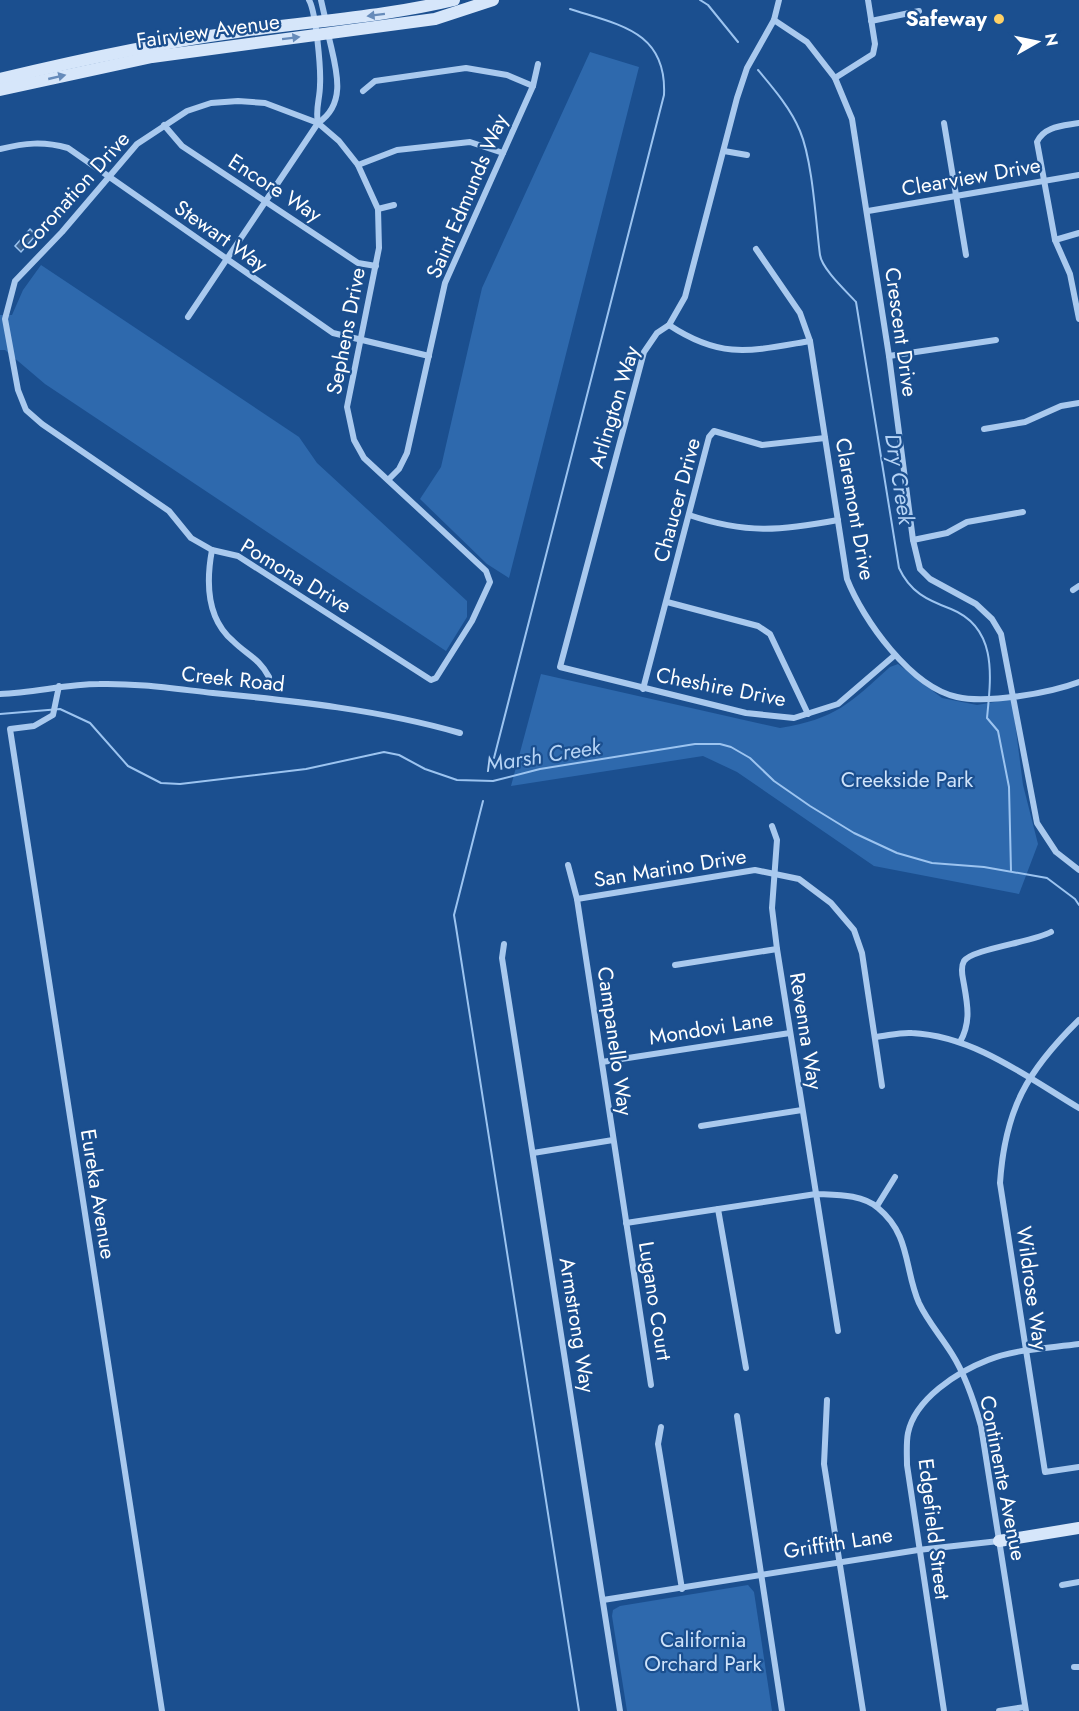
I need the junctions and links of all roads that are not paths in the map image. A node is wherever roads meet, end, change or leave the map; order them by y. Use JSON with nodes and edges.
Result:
{"nodes":[{"id":1,"x":309,"y":0,"type":"edge"},
{"id":2,"x":321,"y":0,"type":"edge"},
{"id":3,"x":454,"y":0,"type":"edge"},
{"id":4,"x":493,"y":0,"type":"edge"},
{"id":5,"x":780,"y":0,"type":"edge"},
{"id":6,"x":868,"y":0,"type":"edge"},
{"id":7,"x":919,"y":11,"type":"dead end"},
{"id":8,"x":774,"y":20,"type":"junction"},
{"id":9,"x":871,"y":21,"type":"junction"},
{"id":10,"x":321,"y":28,"type":"junction"},
{"id":11,"x":538,"y":64,"type":"dead end"},
{"id":12,"x":0,"y":78,"type":"edge"},
{"id":13,"x":835,"y":78,"type":"junction"},
{"id":14,"x":533,"y":86,"type":"junction"},
{"id":15,"x":0,"y":90,"type":"edge"},
{"id":16,"x":363,"y":91,"type":"dead end"},
{"id":17,"x":318,"y":123,"type":"junction"},
{"id":18,"x":944,"y":123,"type":"dead end"},
{"id":19,"x":1079,"y":123,"type":"edge"},
{"id":20,"x":164,"y":125,"type":"junction"},
{"id":21,"x":0,"y":149,"type":"edge"},
{"id":22,"x":724,"y":151,"type":"junction"},
{"id":23,"x":503,"y":153,"type":"junction"},
{"id":24,"x":747,"y":155,"type":"dead end"},
{"id":25,"x":358,"y":165,"type":"junction"},
{"id":26,"x":1079,"y":175,"type":"edge"},
{"id":27,"x":107,"y":177,"type":"junction"},
{"id":28,"x":1042,"y":182,"type":"junction"},
{"id":29,"x":957,"y":196,"type":"junction"},
{"id":30,"x":264,"y":202,"type":"junction"},
{"id":31,"x":394,"y":205,"type":"dead end"},
{"id":32,"x":378,"y":208,"type":"junction"},
{"id":33,"x":868,"y":211,"type":"junction"},
{"id":34,"x":1079,"y":233,"type":"edge"},
{"id":35,"x":1055,"y":240,"type":"junction"},
{"id":36,"x":756,"y":249,"type":"dead end"},
{"id":37,"x":966,"y":255,"type":"dead end"},
{"id":38,"x":227,"y":260,"type":"junction"},
{"id":39,"x":376,"y":266,"type":"junction"},
{"id":40,"x":1079,"y":315,"type":"edge"},
{"id":41,"x":188,"y":316,"type":"dead end"},
{"id":42,"x":669,"y":325,"type":"junction"},
{"id":43,"x":996,"y":340,"type":"dead end"},
{"id":44,"x":360,"y":341,"type":"junction"},
{"id":45,"x":810,"y":341,"type":"junction"},
{"id":46,"x":429,"y":356,"type":"junction"},
{"id":47,"x":889,"y":356,"type":"junction"},
{"id":48,"x":1079,"y":403,"type":"edge"},
{"id":49,"x":26,"y":410,"type":"joint"},
{"id":50,"x":984,"y":429,"type":"dead end"},
{"id":51,"x":825,"y":438,"type":"junction"},
{"id":52,"x":389,"y":480,"type":"junction"},
{"id":53,"x":1023,"y":512,"type":"dead end"},
{"id":54,"x":689,"y":515,"type":"junction"},
{"id":55,"x":838,"y":520,"type":"junction"},
{"id":56,"x":913,"y":540,"type":"junction"},
{"id":57,"x":212,"y":550,"type":"junction"},
{"id":58,"x":490,"y":582,"type":"joint"},
{"id":59,"x":667,"y":602,"type":"junction"},
{"id":60,"x":895,"y":655,"type":"junction"},
{"id":61,"x":560,"y":667,"type":"joint"},
{"id":62,"x":269,"y":676,"type":"dead end"},
{"id":63,"x":1079,"y":681,"type":"edge"},
{"id":64,"x":59,"y":686,"type":"junction"},
{"id":65,"x":643,"y":689,"type":"junction"},
{"id":66,"x":0,"y":694,"type":"edge"},
{"id":67,"x":1013,"y":695,"type":"junction"},
{"id":68,"x":808,"y":714,"type":"junction"},
{"id":69,"x":460,"y":733,"type":"dead end"},
{"id":70,"x":772,"y":826,"type":"dead end"},
{"id":71,"x":568,"y":865,"type":"dead end"},
{"id":72,"x":1079,"y":870,"type":"edge"},
{"id":73,"x":775,"y":873,"type":"junction"},
{"id":74,"x":577,"y":899,"type":"junction"},
{"id":75,"x":1051,"y":932,"type":"dead end"},
{"id":76,"x":504,"y":944,"type":"dead end"},
{"id":77,"x":777,"y":949,"type":"junction"},
{"id":78,"x":675,"y":965,"type":"dead end"},
{"id":79,"x":1079,"y":1020,"type":"edge"},
{"id":80,"x":790,"y":1033,"type":"junction"},
{"id":81,"x":875,"y":1037,"type":"junction"},
{"id":82,"x":960,"y":1042,"type":"junction"},
{"id":83,"x":602,"y":1062,"type":"junction"},
{"id":84,"x":1028,"y":1078,"type":"junction"},
{"id":85,"x":882,"y":1086,"type":"dead end"},
{"id":86,"x":1079,"y":1108,"type":"edge"},
{"id":87,"x":802,"y":1110,"type":"junction"},
{"id":88,"x":701,"y":1126,"type":"dead end"},
{"id":89,"x":613,"y":1140,"type":"junction"},
{"id":90,"x":533,"y":1153,"type":"junction"},
{"id":91,"x":895,"y":1177,"type":"dead end"},
{"id":92,"x":816,"y":1194,"type":"junction"},
{"id":93,"x":876,"y":1206,"type":"junction"},
{"id":94,"x":718,"y":1209,"type":"junction"},
{"id":95,"x":626,"y":1223,"type":"junction"},
{"id":96,"x":838,"y":1331,"type":"dead end"},
{"id":97,"x":1079,"y":1344,"type":"edge"},
{"id":98,"x":1025,"y":1352,"type":"junction"},
{"id":99,"x":746,"y":1368,"type":"dead end"},
{"id":100,"x":963,"y":1373,"type":"junction"},
{"id":101,"x":651,"y":1385,"type":"dead end"},
{"id":102,"x":827,"y":1400,"type":"dead end"},
{"id":103,"x":737,"y":1416,"type":"dead end"},
{"id":104,"x":661,"y":1428,"type":"dead end"},
{"id":105,"x":1079,"y":1467,"type":"edge"},
{"id":106,"x":1079,"y":1528,"type":"edge"},
{"id":107,"x":999,"y":1540,"type":"junction"},
{"id":108,"x":918,"y":1550,"type":"junction"},
{"id":109,"x":840,"y":1563,"type":"junction"},
{"id":110,"x":760,"y":1575,"type":"junction"},
{"id":111,"x":1079,"y":1582,"type":"edge"},
{"id":112,"x":1062,"y":1585,"type":"dead end"},
{"id":113,"x":682,"y":1589,"type":"junction"},
{"id":114,"x":603,"y":1600,"type":"junction"},
{"id":115,"x":1026,"y":1709,"type":"edge"},
{"id":116,"x":162,"y":1711,"type":"edge"},
{"id":117,"x":620,"y":1711,"type":"edge"},
{"id":118,"x":782,"y":1711,"type":"edge"},
{"id":119,"x":863,"y":1711,"type":"edge"},
{"id":120,"x":944,"y":1711,"type":"edge"},
{"id":121,"x":999,"y":1711,"type":"edge"}],
"edges":[{"from":1,"to":10,"type":"street"},
{"from":2,"to":10,"type":"street"},
{"from":3,"to":10,"type":"street","name":"Fairview Avenue","one_way":true},
{"from":4,"to":10,"type":"street","name":"Fairview Avenue"},
{"from":5,"to":8,"type":"street","name":"Arlington Way"},
{"from":6,"to":9,"type":"street"},
{"from":7,"to":9,"type":"street"},
{"from":8,"to":13,"type":"street","name":"Crescent Drive"},
{"from":8,"to":22,"type":"street","name":"Arlington Way"},
{"from":9,"to":13,"type":"street"},
{"from":10,"to":12,"type":"street","name":"Fairview Avenue"},
{"from":15,"to":10,"type":"street","name":"Fairview Avenue","one_way":true},
{"from":10,"to":17,"type":"street"},
{"from":10,"to":17,"type":"street"},
{"from":11,"to":14,"type":"street","name":"Saint Edmunds Way"},
{"from":13,"to":33,"type":"street","name":"Crescent Drive"},
{"from":14,"to":16,"type":"street"},
{"from":14,"to":23,"type":"street","name":"Saint Edmunds Way"},
{"from":17,"to":20,"type":"street","name":"Coronation Drive"},
{"from":17,"to":25,"type":"street","name":"Sephens Drive"},
{"from":17,"to":30,"type":"street"},
{"from":18,"to":29,"type":"street"},
{"from":19,"to":28,"type":"street"},
{"from":20,"to":27,"type":"street","name":"Coronation Drive"},
{"from":20,"to":30,"type":"street","name":"Encore Way"},
{"from":21,"to":27,"type":"street","name":"Stewart Way"},
{"from":22,"to":24,"type":"street"},
{"from":22,"to":42,"type":"street","name":"Arlington Way"},
{"from":23,"to":25,"type":"street"},
{"from":23,"to":46,"type":"street","name":"Saint Edmunds Way"},
{"from":25,"to":32,"type":"street","name":"Sephens Drive"},
{"from":26,"to":28,"type":"street","name":"Clearview Drive"},
{"from":27,"to":38,"type":"street","name":"Stewart Way"},
{"from":27,"to":49,"type":"street","name":"Coronation Drive"},
{"from":28,"to":29,"type":"street","name":"Clearview Drive"},
{"from":28,"to":35,"type":"street"},
{"from":29,"to":33,"type":"street","name":"Clearview Drive"},
{"from":29,"to":37,"type":"street"},
{"from":30,"to":38,"type":"street"},
{"from":30,"to":39,"type":"street","name":"Encore Way"},
{"from":31,"to":32,"type":"street"},
{"from":32,"to":39,"type":"street","name":"Sephens Drive"},
{"from":33,"to":47,"type":"street","name":"Crescent Drive"},
{"from":34,"to":35,"type":"street"},
{"from":35,"to":40,"type":"street"},
{"from":36,"to":45,"type":"street","name":"Claremont Drive"},
{"from":38,"to":41,"type":"street"},
{"from":38,"to":44,"type":"street","name":"Stewart Way"},
{"from":39,"to":44,"type":"street","name":"Sephens Drive"},
{"from":42,"to":45,"type":"street"},
{"from":42,"to":61,"type":"street","name":"Arlington Way"},
{"from":43,"to":47,"type":"street"},
{"from":44,"to":46,"type":"street","name":"Stewart Way"},
{"from":44,"to":52,"type":"street","name":"Sephens Drive"},
{"from":45,"to":51,"type":"street","name":"Claremont Drive"},
{"from":46,"to":52,"type":"street","name":"Saint Edmunds Way"},
{"from":47,"to":56,"type":"street","name":"Crescent Drive"},
{"from":48,"to":50,"type":"street"},
{"from":49,"to":57,"type":"street","name":"Pomona Drive"},
{"from":51,"to":54,"type":"street","name":"Chaucer Drive"},
{"from":51,"to":55,"type":"street","name":"Claremont Drive"},
{"from":52,"to":58,"type":"street","name":"Sephens Drive"},
{"from":53,"to":56,"type":"street"},
{"from":54,"to":55,"type":"street"},
{"from":54,"to":59,"type":"street","name":"Chaucer Drive"},
{"from":55,"to":60,"type":"street","name":"Claremont Drive"},
{"from":56,"to":67,"type":"street","name":"Crescent Drive"},
{"from":57,"to":58,"type":"street","name":"Pomona Drive"},
{"from":57,"to":62,"type":"street"},
{"from":59,"to":65,"type":"street","name":"Chaucer Drive"},
{"from":59,"to":68,"type":"street"},
{"from":60,"to":67,"type":"street","name":"Claremont Drive"},
{"from":60,"to":68,"type":"street","name":"Cheshire Drive"},
{"from":61,"to":65,"type":"street","name":"Cheshire Drive"},
{"from":63,"to":67,"type":"street","name":"Claremont Drive"},
{"from":64,"to":66,"type":"street","name":"Creek Road"},
{"from":64,"to":69,"type":"street","name":"Creek Road"},
{"from":64,"to":116,"type":"street","name":"Eureka Avenue"},
{"from":65,"to":68,"type":"street","name":"Cheshire Drive"},
{"from":67,"to":72,"type":"street","name":"Crescent Drive"},
{"from":70,"to":73,"type":"street","name":"Revenna Way"},
{"from":71,"to":74,"type":"street","name":"Campanello Way"},
{"from":73,"to":74,"type":"street","name":"San Marino Drive"},
{"from":73,"to":77,"type":"street","name":"Revenna Way"},
{"from":73,"to":81,"type":"street","name":"San Marino Drive"},
{"from":74,"to":83,"type":"street","name":"Campanello Way"},
{"from":75,"to":82,"type":"street"},
{"from":76,"to":90,"type":"street","name":"Armstrong Way"},
{"from":77,"to":78,"type":"street"},
{"from":77,"to":80,"type":"street","name":"Revenna Way"},
{"from":79,"to":84,"type":"street","name":"Wildrose Way"},
{"from":80,"to":83,"type":"street","name":"Mondovi Lane"},
{"from":80,"to":87,"type":"street","name":"Revenna Way"},
{"from":81,"to":82,"type":"street"},
{"from":81,"to":85,"type":"street","name":"San Marino Drive"},
{"from":82,"to":84,"type":"street"},
{"from":83,"to":89,"type":"street","name":"Campanello Way"},
{"from":84,"to":86,"type":"street"},
{"from":84,"to":98,"type":"street","name":"Wildrose Way"},
{"from":87,"to":88,"type":"street"},
{"from":87,"to":92,"type":"street","name":"Revenna Way"},
{"from":89,"to":90,"type":"street"},
{"from":89,"to":95,"type":"street","name":"Campanello Way"},
{"from":90,"to":114,"type":"street","name":"Armstrong Way"},
{"from":91,"to":93,"type":"street"},
{"from":92,"to":93,"type":"street","name":"Continente Avenue"},
{"from":92,"to":94,"type":"street","name":"Continente Avenue"},
{"from":92,"to":96,"type":"street","name":"Revenna Way"},
{"from":93,"to":100,"type":"street","name":"Continente Avenue"},
{"from":94,"to":95,"type":"street","name":"Continente Avenue"},
{"from":94,"to":99,"type":"street"},
{"from":95,"to":101,"type":"street","name":"Lugano Court"},
{"from":97,"to":98,"type":"street","name":"Edgefield Street"},
{"from":98,"to":100,"type":"street","name":"Edgefield Street"},
{"from":98,"to":105,"type":"street","name":"Wildrose Way"},
{"from":100,"to":107,"type":"street","name":"Continente Avenue"},
{"from":100,"to":108,"type":"street","name":"Edgefield Street"},
{"from":102,"to":109,"type":"street"},
{"from":103,"to":110,"type":"street"},
{"from":104,"to":113,"type":"street"},
{"from":106,"to":107,"type":"street","name":"Griffith Lane"},
{"from":107,"to":108,"type":"street","name":"Griffith Lane"},
{"from":107,"to":115,"type":"street","name":"Continente Avenue"},
{"from":108,"to":109,"type":"street","name":"Griffith Lane"},
{"from":108,"to":120,"type":"street","name":"Edgefield Street"},
{"from":109,"to":110,"type":"street","name":"Griffith Lane"},
{"from":109,"to":119,"type":"street"},
{"from":110,"to":113,"type":"street","name":"Griffith Lane"},
{"from":110,"to":118,"type":"street"},
{"from":111,"to":112,"type":"street"},
{"from":113,"to":114,"type":"street","name":"Griffith Lane"},
{"from":114,"to":117,"type":"street","name":"Armstrong Way"},
{"from":115,"to":121,"type":"street"}]}
